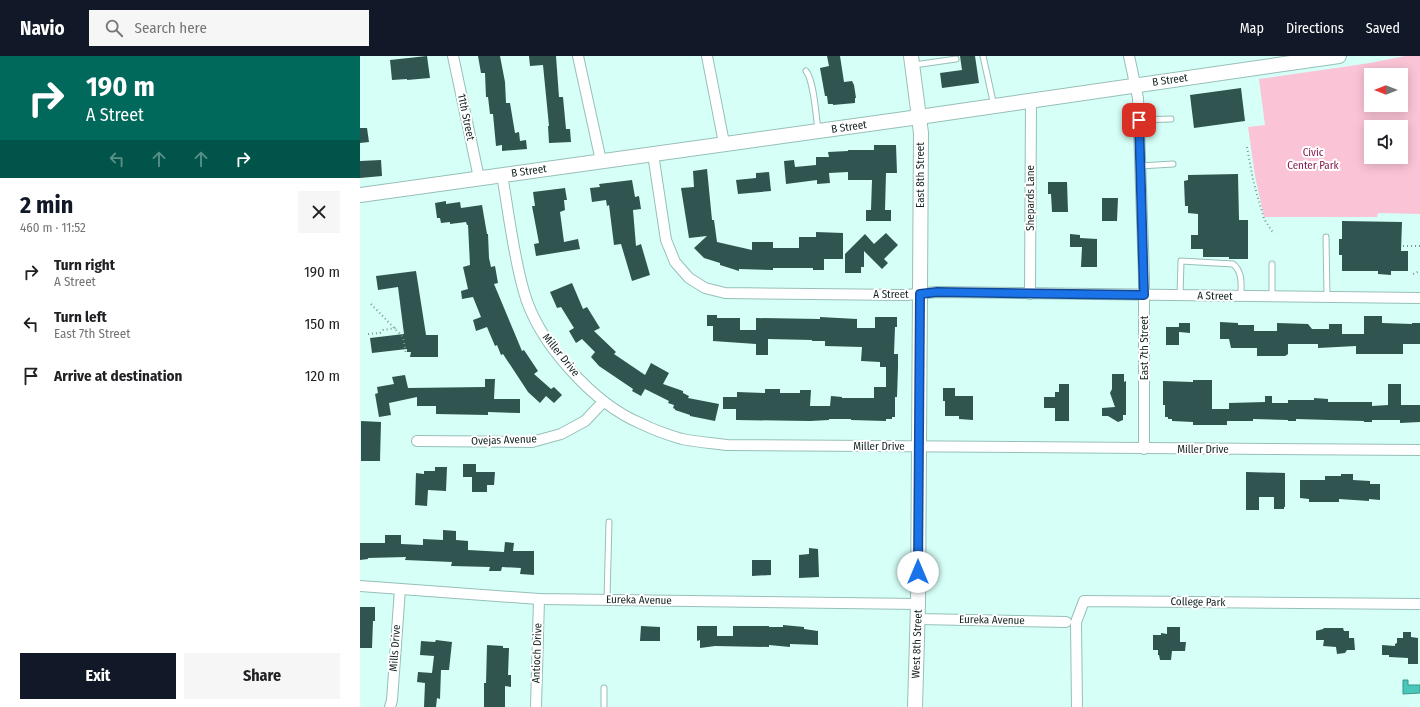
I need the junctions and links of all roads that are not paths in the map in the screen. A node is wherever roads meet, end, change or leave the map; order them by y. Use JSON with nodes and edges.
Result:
{"nodes":[{"id":1,"x":453,"y":56,"type":"edge"},
{"id":2,"x":578,"y":56,"type":"edge"},
{"id":3,"x":707,"y":56,"type":"edge"},
{"id":4,"x":983,"y":56,"type":"edge"},
{"id":5,"x":1129,"y":56,"type":"edge"},
{"id":6,"x":1338,"y":56,"type":"edge"},
{"id":7,"x":956,"y":58,"type":"dead end"},
{"id":8,"x":912,"y":61,"type":"edge"},
{"id":9,"x":806,"y":72,"type":"dead end"},
{"id":10,"x":1136,"y":86,"type":"junction"},
{"id":11,"x":1031,"y":101,"type":"junction"},
{"id":12,"x":994,"y":106,"type":"junction"},
{"id":13,"x":919,"y":117,"type":"junction"},
{"id":14,"x":1171,"y":119,"type":"dead end"},
{"id":15,"x":1139,"y":120,"type":"junction"},
{"id":16,"x":818,"y":131,"type":"junction"},
{"id":17,"x":724,"y":144,"type":"junction"},
{"id":18,"x":653,"y":154,"type":"junction"},
{"id":19,"x":601,"y":161,"type":"junction"},
{"id":20,"x":1172,"y":164,"type":"dead end"},
{"id":21,"x":1140,"y":166,"type":"junction"},
{"id":22,"x":502,"y":175,"type":"junction"},
{"id":23,"x":479,"y":178,"type":"junction"},
{"id":24,"x":360,"y":195,"type":"edge"},
{"id":25,"x":1326,"y":237,"type":"dead end"},
{"id":26,"x":1272,"y":264,"type":"dead end"},
{"id":27,"x":920,"y":294,"type":"junction"},
{"id":28,"x":1030,"y":294,"type":"junction"},
{"id":29,"x":1144,"y":295,"type":"junction"},
{"id":30,"x":1180,"y":296,"type":"junction"},
{"id":31,"x":1241,"y":297,"type":"junction"},
{"id":32,"x":1272,"y":297,"type":"junction"},
{"id":33,"x":1327,"y":297,"type":"junction"},
{"id":34,"x":1420,"y":298,"type":"edge"},
{"id":35,"x":603,"y":402,"type":"junction"},
{"id":36,"x":417,"y":441,"type":"dead end"},
{"id":37,"x":918,"y":446,"type":"junction"},
{"id":38,"x":1144,"y":449,"type":"junction"},
{"id":39,"x":1420,"y":450,"type":"edge"},
{"id":40,"x":609,"y":522,"type":"dead end"},
{"id":41,"x":360,"y":586,"type":"edge"},
{"id":42,"x":400,"y":589,"type":"junction"},
{"id":43,"x":539,"y":599,"type":"junction"},
{"id":44,"x":607,"y":600,"type":"junction"},
{"id":45,"x":918,"y":604,"type":"junction"},
{"id":46,"x":1420,"y":604,"type":"edge"},
{"id":47,"x":918,"y":619,"type":"junction"},
{"id":48,"x":1066,"y":622,"type":"dead end"},
{"id":49,"x":604,"y":688,"type":"dead end"},
{"id":50,"x":390,"y":707,"type":"edge"},
{"id":51,"x":536,"y":707,"type":"edge"},
{"id":52,"x":604,"y":707,"type":"edge"},
{"id":53,"x":915,"y":707,"type":"edge"},
{"id":54,"x":1077,"y":707,"type":"edge"}],
"edges":[{"from":1,"to":23,"type":"street","name":"11th Street"},
{"from":2,"to":19,"type":"street"},
{"from":3,"to":17,"type":"street"},
{"from":4,"to":12,"type":"lane"},
{"from":5,"to":10,"type":"street","name":"East 7th Street"},
{"from":6,"to":10,"type":"street","name":"B Street"},
{"from":7,"to":8,"type":"lane"},
{"from":8,"to":13,"type":"street","name":"East 8th Street"},
{"from":9,"to":16,"type":"lane"},
{"from":10,"to":11,"type":"street","name":"B Street"},
{"from":10,"to":15,"type":"street","name":"East 7th Street"},
{"from":11,"to":12,"type":"street","name":"B Street"},
{"from":11,"to":28,"type":"street","name":"Shepards Lane"},
{"from":12,"to":13,"type":"street","name":"B Street"},
{"from":13,"to":16,"type":"street","name":"B Street"},
{"from":13,"to":27,"type":"street","name":"East 8th Street"},
{"from":14,"to":15,"type":"lane"},
{"from":15,"to":21,"type":"street","name":"East 7th Street"},
{"from":16,"to":17,"type":"street","name":"B Street"},
{"from":17,"to":18,"type":"street","name":"B Street"},
{"from":18,"to":19,"type":"street","name":"B Street"},
{"from":18,"to":27,"type":"street","name":"A Street"},
{"from":19,"to":22,"type":"street","name":"B Street"},
{"from":20,"to":21,"type":"lane"},
{"from":21,"to":29,"type":"street","name":"East 7th Street"},
{"from":22,"to":23,"type":"street","name":"B Street"},
{"from":22,"to":35,"type":"street","name":"Miller Drive"},
{"from":23,"to":24,"type":"street","name":"B Street"},
{"from":25,"to":33,"type":"lane"},
{"from":26,"to":32,"type":"lane"},
{"from":27,"to":28,"type":"street","name":"A Street"},
{"from":27,"to":37,"type":"street","name":"West 8th Street"},
{"from":28,"to":29,"type":"street","name":"A Street"},
{"from":29,"to":30,"type":"street","name":"A Street"},
{"from":29,"to":38,"type":"street","name":"East 7th Street"},
{"from":30,"to":31,"type":"street","name":"A Street"},
{"from":30,"to":31,"type":"lane"},
{"from":31,"to":32,"type":"street","name":"A Street"},
{"from":32,"to":33,"type":"street","name":"A Street"},
{"from":33,"to":34,"type":"street","name":"A Street"},
{"from":35,"to":36,"type":"street","name":"Ovejas Avenue"},
{"from":35,"to":37,"type":"street","name":"Miller Drive"},
{"from":37,"to":38,"type":"street","name":"Miller Drive"},
{"from":37,"to":45,"type":"street","name":"West 8th Street"},
{"from":38,"to":39,"type":"street","name":"Miller Drive"},
{"from":40,"to":44,"type":"lane"},
{"from":41,"to":42,"type":"street","name":"Eureka Avenue"},
{"from":42,"to":43,"type":"street","name":"Eureka Avenue"},
{"from":42,"to":50,"type":"street","name":"Mills Drive"},
{"from":43,"to":44,"type":"street","name":"Eureka Avenue"},
{"from":43,"to":51,"type":"street","name":"Antioch Drive"},
{"from":44,"to":45,"type":"street","name":"Eureka Avenue"},
{"from":45,"to":47,"type":"street","name":"West 8th Street"},
{"from":46,"to":54,"type":"street","name":"College Park"},
{"from":47,"to":48,"type":"street","name":"Eureka Avenue"},
{"from":47,"to":53,"type":"street","name":"West 8th Street"},
{"from":49,"to":52,"type":"lane"}]}
